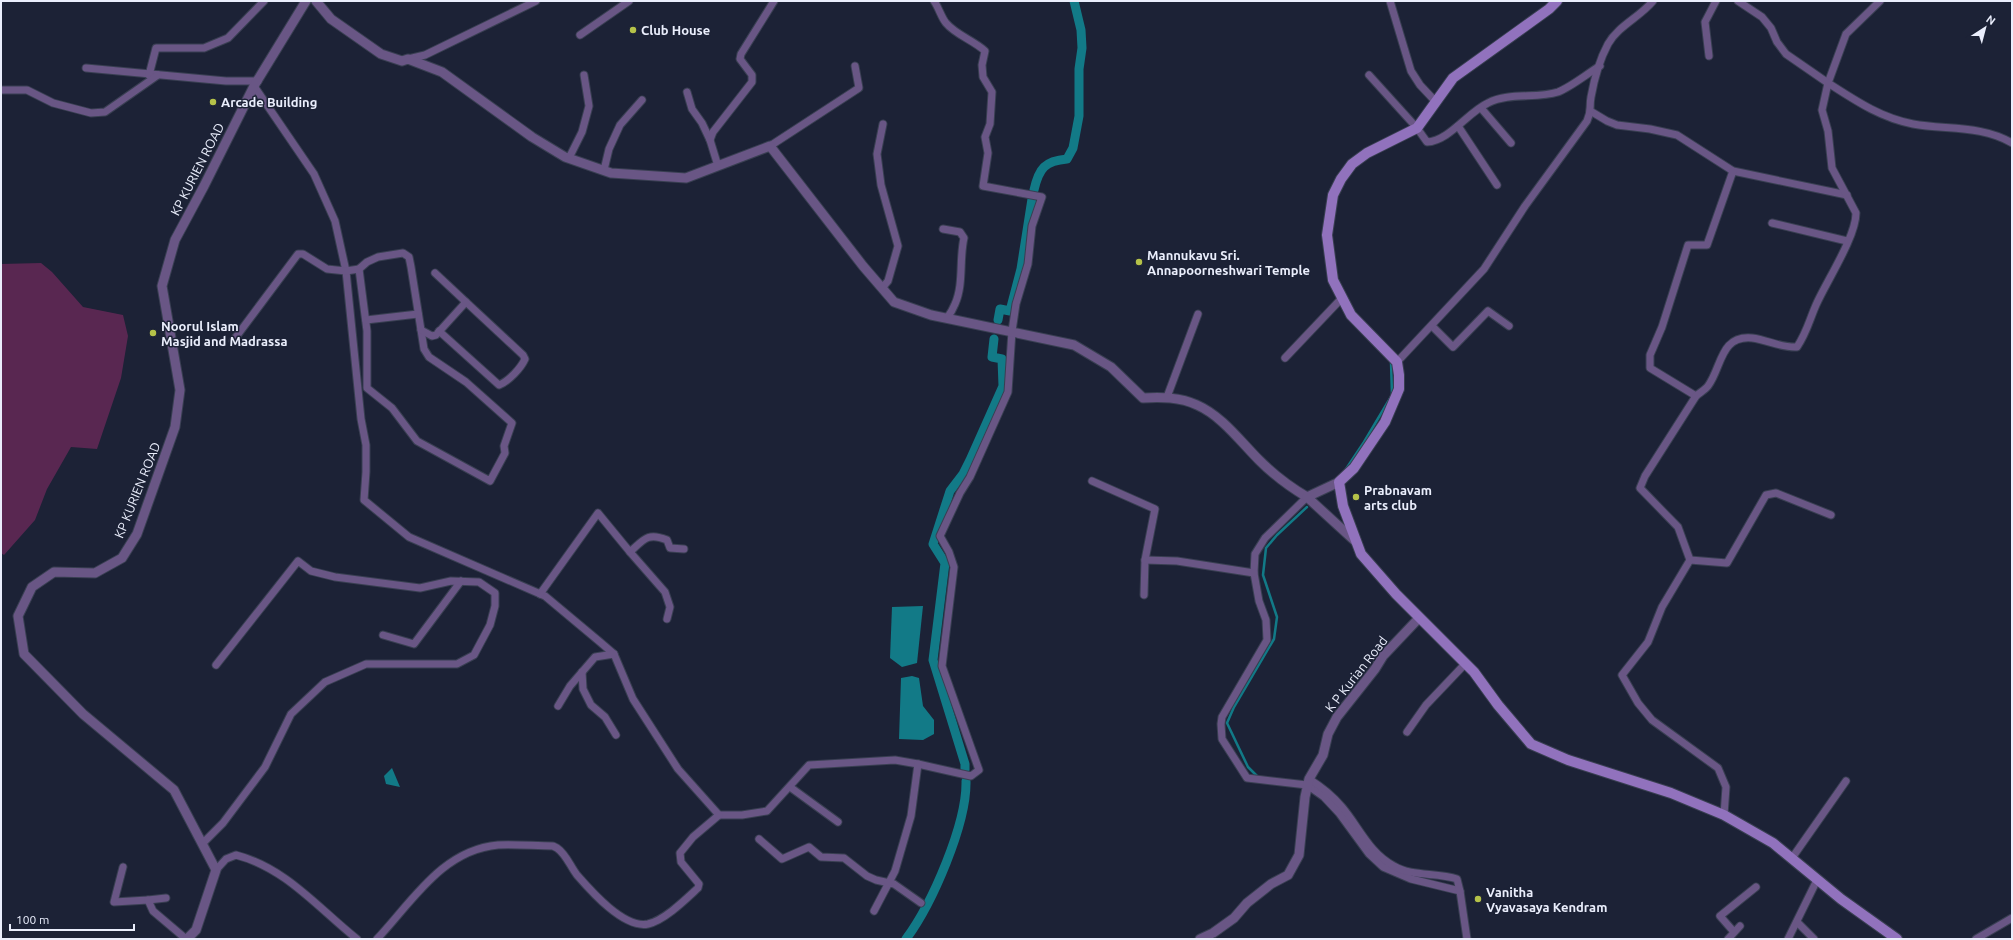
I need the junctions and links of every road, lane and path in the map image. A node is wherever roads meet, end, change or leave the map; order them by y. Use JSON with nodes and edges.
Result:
{"nodes":[{"id":1,"x":264,"y":1,"type":"edge"},
{"id":2,"x":306,"y":1,"type":"edge"},
{"id":3,"x":316,"y":1,"type":"edge"},
{"id":4,"x":536,"y":1,"type":"edge"},
{"id":5,"x":774,"y":1,"type":"edge"},
{"id":6,"x":934,"y":1,"type":"edge"},
{"id":7,"x":1390,"y":1,"type":"edge"},
{"id":8,"x":1557,"y":1,"type":"edge"},
{"id":9,"x":1653,"y":1,"type":"edge"},
{"id":10,"x":1716,"y":1,"type":"edge"},
{"id":11,"x":1738,"y":1,"type":"edge"},
{"id":12,"x":1880,"y":1,"type":"edge"},
{"id":13,"x":630,"y":3,"type":"edge"},
{"id":14,"x":580,"y":34,"type":"dead end"},
{"id":15,"x":1709,"y":56,"type":"dead end"},
{"id":16,"x":408,"y":60,"type":"junction"},
{"id":17,"x":855,"y":66,"type":"dead end"},
{"id":18,"x":1600,"y":66,"type":"junction"},
{"id":19,"x":86,"y":68,"type":"dead end"},
{"id":20,"x":150,"y":75,"type":"junction"},
{"id":21,"x":158,"y":75,"type":"junction"},
{"id":22,"x":584,"y":75,"type":"dead end"},
{"id":23,"x":1370,"y":75,"type":"dead end"},
{"id":24,"x":256,"y":83,"type":"junction"},
{"id":25,"x":1828,"y":83,"type":"junction"},
{"id":26,"x":1,"y":90,"type":"edge"},
{"id":27,"x":687,"y":92,"type":"dead end"},
{"id":28,"x":642,"y":100,"type":"dead end"},
{"id":29,"x":1436,"y":102,"type":"junction"},
{"id":30,"x":1481,"y":108,"type":"junction"},
{"id":31,"x":1592,"y":112,"type":"junction"},
{"id":32,"x":883,"y":124,"type":"dead end"},
{"id":33,"x":1458,"y":126,"type":"junction"},
{"id":34,"x":1417,"y":128,"type":"junction"},
{"id":35,"x":710,"y":140,"type":"junction"},
{"id":36,"x":1511,"y":143,"type":"dead end"},
{"id":37,"x":2012,"y":143,"type":"edge"},
{"id":38,"x":770,"y":146,"type":"junction"},
{"id":39,"x":569,"y":158,"type":"junction"},
{"id":40,"x":718,"y":166,"type":"junction"},
{"id":41,"x":604,"y":170,"type":"junction"},
{"id":42,"x":1733,"y":171,"type":"junction"},
{"id":43,"x":1497,"y":185,"type":"dead end"},
{"id":44,"x":1847,"y":195,"type":"junction"},
{"id":45,"x":1772,"y":223,"type":"dead end"},
{"id":46,"x":943,"y":229,"type":"dead end"},
{"id":47,"x":1847,"y":241,"type":"junction"},
{"id":48,"x":359,"y":269,"type":"junction"},
{"id":49,"x":346,"y":270,"type":"junction"},
{"id":50,"x":435,"y":273,"type":"dead end"},
{"id":51,"x":882,"y":288,"type":"junction"},
{"id":52,"x":1341,"y":299,"type":"junction"},
{"id":53,"x":466,"y":302,"type":"junction"},
{"id":54,"x":418,"y":314,"type":"junction"},
{"id":55,"x":1198,"y":314,"type":"dead end"},
{"id":56,"x":947,"y":318,"type":"junction"},
{"id":57,"x":366,"y":320,"type":"junction"},
{"id":58,"x":1432,"y":326,"type":"junction"},
{"id":59,"x":1508,"y":326,"type":"dead end"},
{"id":60,"x":421,"y":330,"type":"junction"},
{"id":61,"x":1009,"y":330,"type":"junction"},
{"id":62,"x":439,"y":331,"type":"junction"},
{"id":63,"x":233,"y":341,"type":"dead end"},
{"id":64,"x":1285,"y":358,"type":"dead end"},
{"id":65,"x":1397,"y":362,"type":"junction"},
{"id":66,"x":1167,"y":396,"type":"junction"},
{"id":67,"x":1696,"y":396,"type":"junction"},
{"id":68,"x":1092,"y":481,"type":"dead end"},
{"id":69,"x":1339,"y":482,"type":"junction"},
{"id":70,"x":1307,"y":497,"type":"junction"},
{"id":71,"x":1831,"y":515,"type":"dead end"},
{"id":72,"x":1355,"y":541,"type":"junction"},
{"id":73,"x":684,"y":548,"type":"dead end"},
{"id":74,"x":630,"y":552,"type":"junction"},
{"id":75,"x":1146,"y":560,"type":"junction"},
{"id":76,"x":1690,"y":560,"type":"junction"},
{"id":77,"x":1254,"y":573,"type":"junction"},
{"id":78,"x":461,"y":582,"type":"junction"},
{"id":79,"x":540,"y":594,"type":"junction"},
{"id":80,"x":1144,"y":595,"type":"dead end"},
{"id":81,"x":1419,"y":618,"type":"junction"},
{"id":82,"x":667,"y":619,"type":"dead end"},
{"id":83,"x":383,"y":635,"type":"dead end"},
{"id":84,"x":614,"y":654,"type":"junction"},
{"id":85,"x":1465,"y":664,"type":"junction"},
{"id":86,"x":216,"y":665,"type":"dead end"},
{"id":87,"x":582,"y":672,"type":"junction"},
{"id":88,"x":558,"y":706,"type":"dead end"},
{"id":89,"x":1407,"y":732,"type":"dead end"},
{"id":90,"x":616,"y":735,"type":"dead end"},
{"id":91,"x":918,"y":764,"type":"junction"},
{"id":92,"x":1846,"y":781,"type":"dead end"},
{"id":93,"x":1308,"y":782,"type":"junction"},
{"id":94,"x":790,"y":787,"type":"junction"},
{"id":95,"x":719,"y":815,"type":"junction"},
{"id":96,"x":1724,"y":815,"type":"junction"},
{"id":97,"x":838,"y":822,"type":"dead end"},
{"id":98,"x":759,"y":839,"type":"dead end"},
{"id":99,"x":203,"y":843,"type":"junction"},
{"id":100,"x":1792,"y":858,"type":"junction"},
{"id":101,"x":123,"y":867,"type":"dead end"},
{"id":102,"x":216,"y":870,"type":"junction"},
{"id":103,"x":1818,"y":880,"type":"junction"},
{"id":104,"x":889,"y":884,"type":"junction"},
{"id":105,"x":1756,"y":887,"type":"dead end"},
{"id":106,"x":1460,"y":891,"type":"junction"},
{"id":107,"x":166,"y":898,"type":"dead end"},
{"id":108,"x":148,"y":900,"type":"junction"},
{"id":109,"x":921,"y":904,"type":"dead end"},
{"id":110,"x":874,"y":911,"type":"dead end"},
{"id":111,"x":2012,"y":918,"type":"edge"},
{"id":112,"x":1797,"y":922,"type":"junction"},
{"id":113,"x":1740,"y":926,"type":"dead end"},
{"id":114,"x":1734,"y":932,"type":"junction"},
{"id":115,"x":186,"y":939,"type":"edge"},
{"id":116,"x":357,"y":939,"type":"edge"},
{"id":117,"x":377,"y":939,"type":"edge"},
{"id":118,"x":1200,"y":939,"type":"edge"},
{"id":119,"x":1467,"y":939,"type":"edge"},
{"id":120,"x":1728,"y":939,"type":"edge"},
{"id":121,"x":1788,"y":939,"type":"edge"},
{"id":122,"x":1814,"y":939,"type":"edge"},
{"id":123,"x":1897,"y":939,"type":"edge"},
{"id":124,"x":1976,"y":939,"type":"edge"}],
"edges":[{"from":1,"to":20,"type":"street"},
{"from":2,"to":24,"type":"street","name":"KP KURIEN ROAD"},
{"from":3,"to":16,"type":"street"},
{"from":4,"to":16,"type":"street"},
{"from":5,"to":35,"type":"street"},
{"from":6,"to":61,"type":"street"},
{"from":7,"to":29,"type":"street"},
{"from":8,"to":29,"type":"main road"},
{"from":9,"to":18,"type":"street"},
{"from":10,"to":15,"type":"street"},
{"from":11,"to":25,"type":"street"},
{"from":12,"to":25,"type":"street"},
{"from":13,"to":14,"type":"street"},
{"from":16,"to":39,"type":"street"},
{"from":17,"to":38,"type":"street"},
{"from":18,"to":30,"type":"street"},
{"from":18,"to":31,"type":"street"},
{"from":19,"to":20,"type":"street"},
{"from":20,"to":21,"type":"street"},
{"from":21,"to":24,"type":"street"},
{"from":21,"to":26,"type":"street"},
{"from":22,"to":39,"type":"street"},
{"from":23,"to":34,"type":"street"},
{"from":24,"to":49,"type":"street"},
{"from":24,"to":99,"type":"street","name":"KP KURIEN ROAD"},
{"from":25,"to":37,"type":"street"},
{"from":25,"to":44,"type":"street"},
{"from":27,"to":35,"type":"street"},
{"from":28,"to":41,"type":"street"},
{"from":29,"to":34,"type":"main road"},
{"from":30,"to":33,"type":"street"},
{"from":30,"to":36,"type":"street"},
{"from":31,"to":42,"type":"street"},
{"from":31,"to":58,"type":"street"},
{"from":32,"to":51,"type":"street"},
{"from":33,"to":34,"type":"street"},
{"from":33,"to":43,"type":"street"},
{"from":34,"to":52,"type":"main road"},
{"from":35,"to":40,"type":"street"},
{"from":38,"to":40,"type":"street"},
{"from":38,"to":51,"type":"street"},
{"from":39,"to":41,"type":"street"},
{"from":40,"to":41,"type":"street"},
{"from":42,"to":44,"type":"street"},
{"from":42,"to":67,"type":"street"},
{"from":44,"to":47,"type":"street"},
{"from":45,"to":47,"type":"street"},
{"from":46,"to":56,"type":"street"},
{"from":47,"to":67,"type":"street"},
{"from":48,"to":49,"type":"street"},
{"from":48,"to":54,"type":"street"},
{"from":48,"to":57,"type":"street"},
{"from":49,"to":63,"type":"street"},
{"from":49,"to":79,"type":"street"},
{"from":50,"to":53,"type":"street"},
{"from":51,"to":56,"type":"street"},
{"from":52,"to":64,"type":"street"},
{"from":52,"to":65,"type":"main road"},
{"from":53,"to":62,"type":"street"},
{"from":53,"to":62,"type":"street"},
{"from":54,"to":57,"type":"street"},
{"from":54,"to":60,"type":"street"},
{"from":55,"to":66,"type":"street"},
{"from":56,"to":61,"type":"street"},
{"from":57,"to":60,"type":"street"},
{"from":58,"to":59,"type":"street"},
{"from":58,"to":65,"type":"street"},
{"from":60,"to":62,"type":"street"},
{"from":61,"to":66,"type":"street"},
{"from":61,"to":91,"type":"street"},
{"from":65,"to":69,"type":"main road"},
{"from":66,"to":70,"type":"street"},
{"from":67,"to":76,"type":"street"},
{"from":68,"to":75,"type":"street"},
{"from":69,"to":70,"type":"street"},
{"from":69,"to":72,"type":"main road"},
{"from":70,"to":72,"type":"street"},
{"from":70,"to":77,"type":"street"},
{"from":71,"to":76,"type":"street"},
{"from":72,"to":81,"type":"main road"},
{"from":73,"to":74,"type":"street"},
{"from":74,"to":79,"type":"street"},
{"from":74,"to":82,"type":"street"},
{"from":75,"to":77,"type":"street"},
{"from":75,"to":80,"type":"street"},
{"from":76,"to":96,"type":"street"},
{"from":77,"to":93,"type":"street"},
{"from":78,"to":83,"type":"street"},
{"from":78,"to":86,"type":"street"},
{"from":78,"to":99,"type":"street"},
{"from":79,"to":84,"type":"street"},
{"from":81,"to":85,"type":"main road"},
{"from":81,"to":93,"type":"street","name":"K P Kurian Road"},
{"from":84,"to":87,"type":"street"},
{"from":84,"to":95,"type":"street"},
{"from":85,"to":89,"type":"street"},
{"from":85,"to":96,"type":"main road"},
{"from":87,"to":88,"type":"street"},
{"from":87,"to":90,"type":"street"},
{"from":91,"to":94,"type":"street"},
{"from":91,"to":104,"type":"street"},
{"from":92,"to":100,"type":"street"},
{"from":93,"to":106,"type":"street"},
{"from":93,"to":106,"type":"street"},
{"from":93,"to":118,"type":"street","name":"K P Kurian Road"},
{"from":94,"to":95,"type":"street"},
{"from":94,"to":97,"type":"street"},
{"from":95,"to":117,"type":"street"},
{"from":96,"to":100,"type":"main road"},
{"from":98,"to":104,"type":"street"},
{"from":99,"to":102,"type":"street","name":"KP KURIEN ROAD"},
{"from":100,"to":103,"type":"main road"},
{"from":101,"to":108,"type":"street"},
{"from":102,"to":115,"type":"street"},
{"from":102,"to":116,"type":"street"},
{"from":103,"to":112,"type":"street"},
{"from":103,"to":123,"type":"main road"},
{"from":104,"to":109,"type":"street"},
{"from":104,"to":110,"type":"street"},
{"from":105,"to":114,"type":"street"},
{"from":106,"to":119,"type":"street"},
{"from":107,"to":108,"type":"street"},
{"from":108,"to":115,"type":"street"},
{"from":111,"to":124,"type":"street"},
{"from":112,"to":121,"type":"street"},
{"from":112,"to":122,"type":"street"},
{"from":113,"to":114,"type":"street"},
{"from":114,"to":120,"type":"street"}]}
